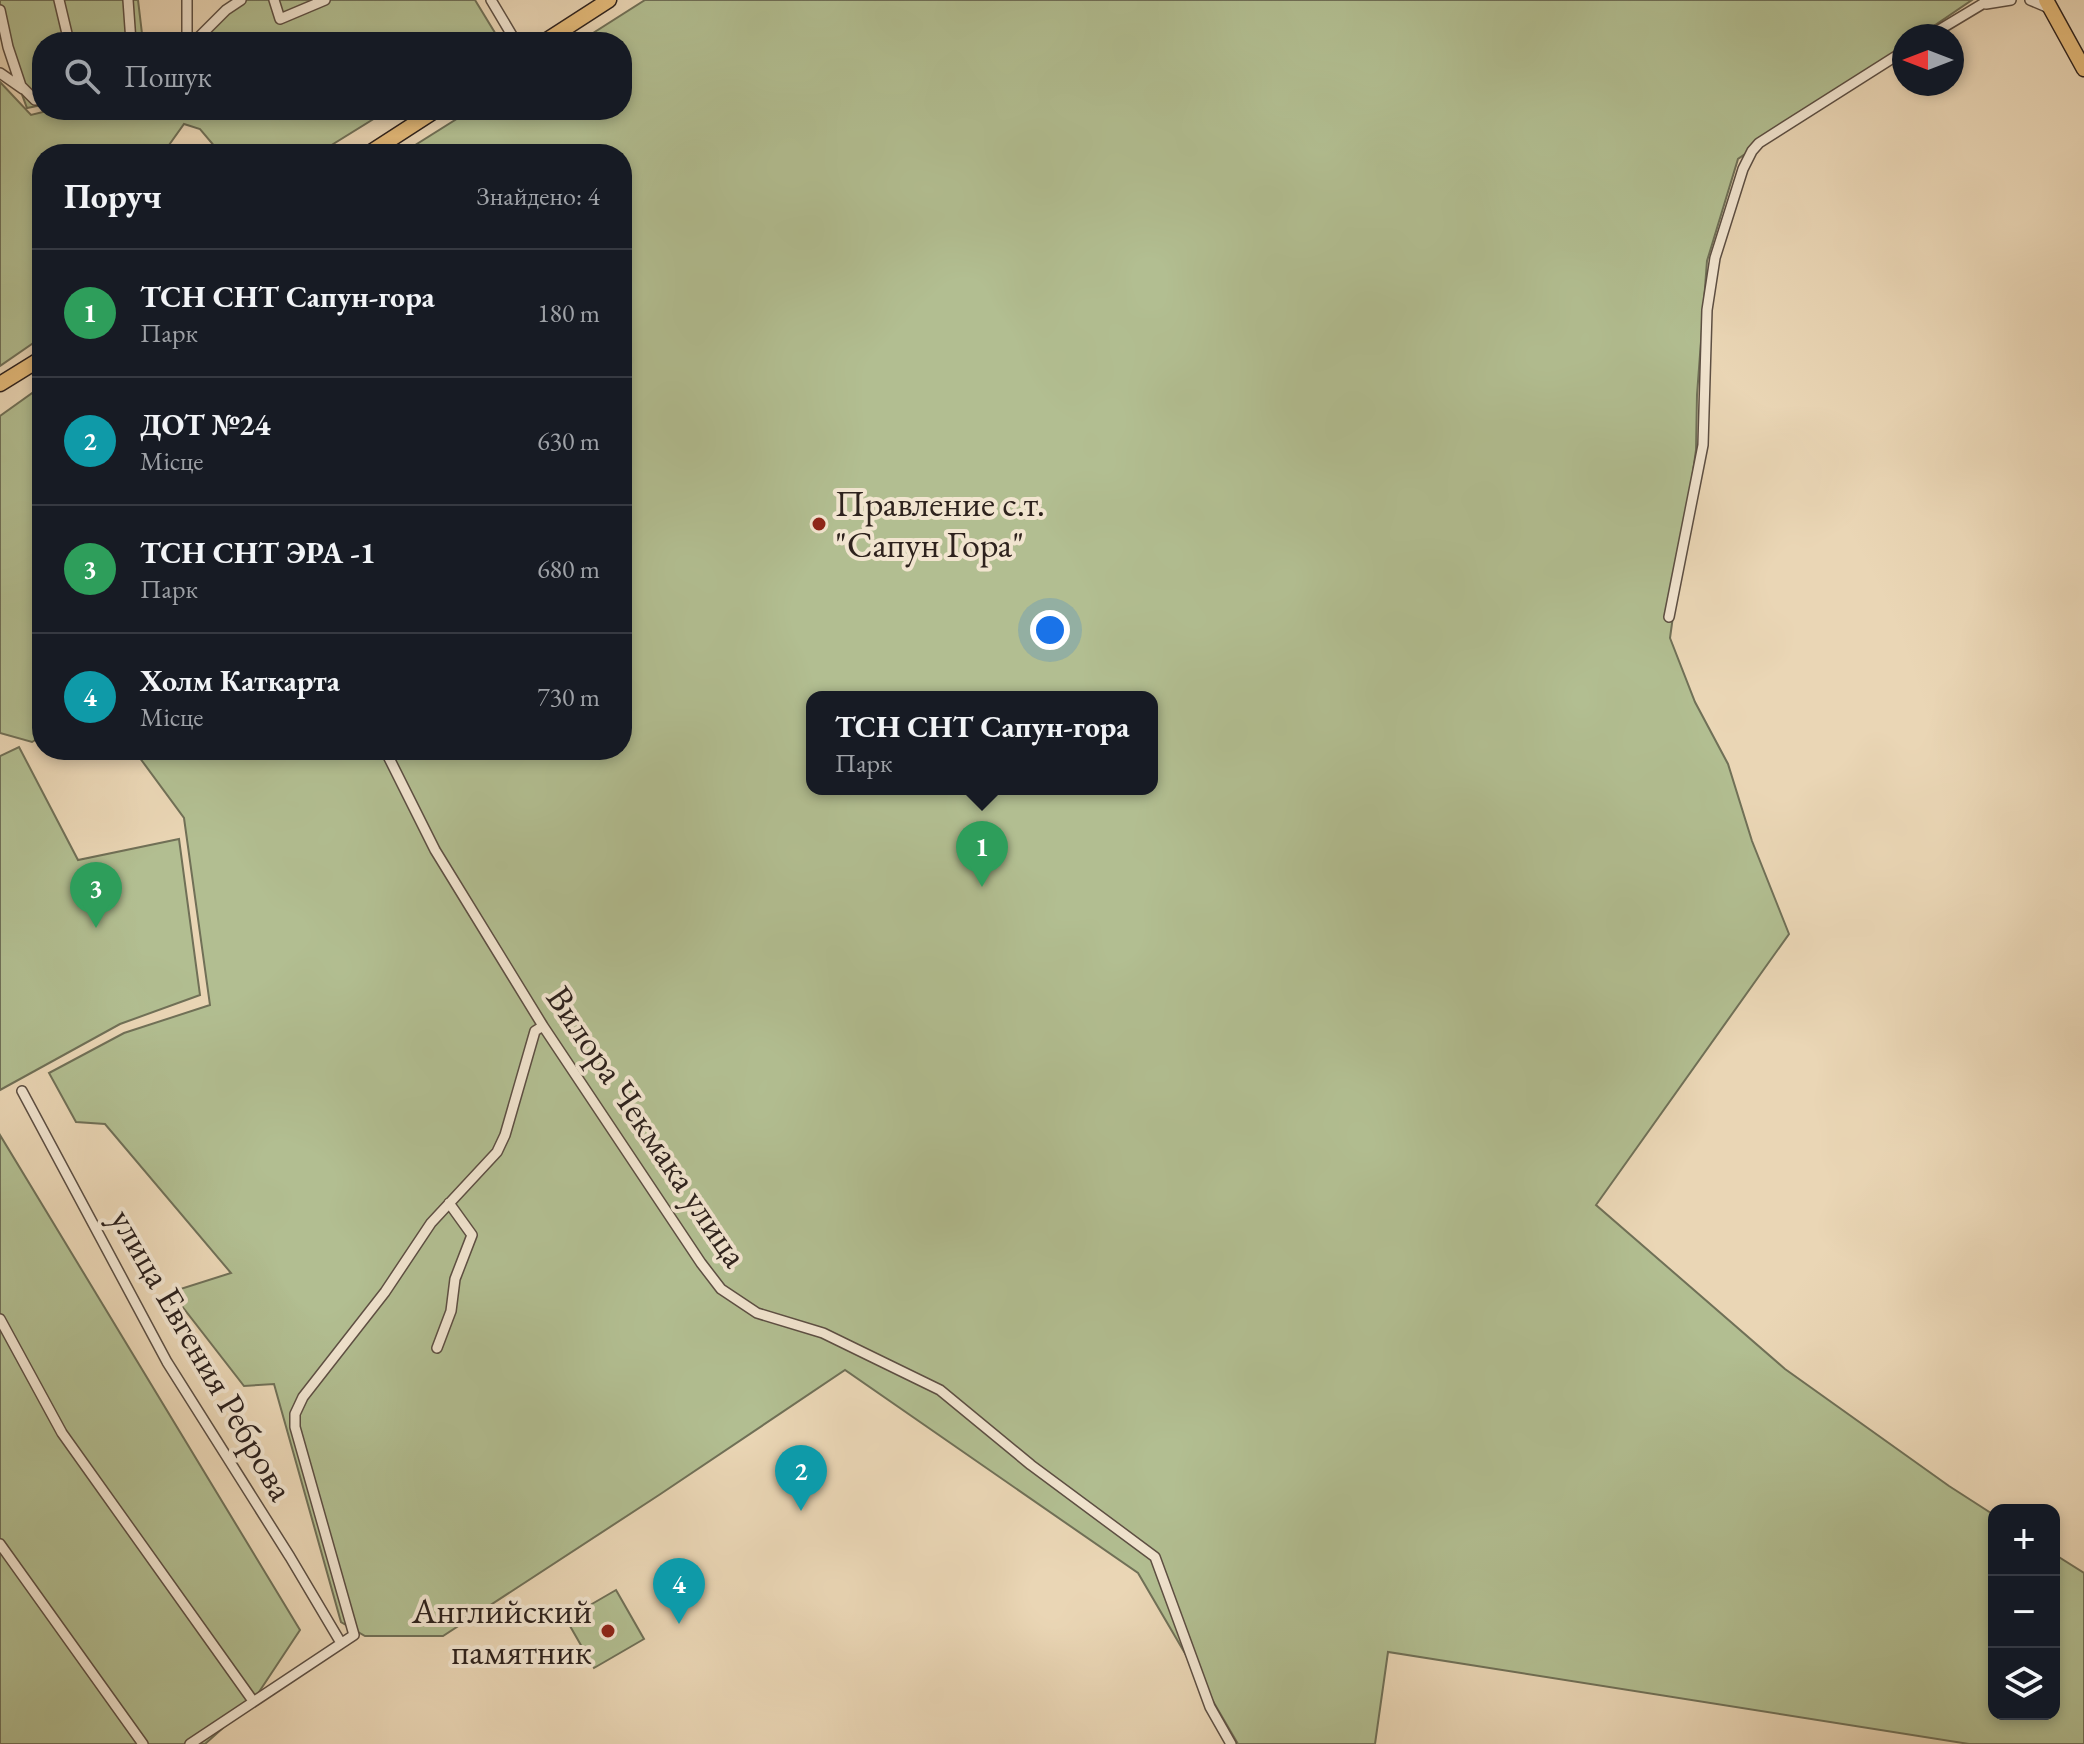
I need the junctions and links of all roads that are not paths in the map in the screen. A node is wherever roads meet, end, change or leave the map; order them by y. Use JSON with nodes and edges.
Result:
{"nodes":[{"id":1,"x":59,"y":0,"type":"edge"},
{"id":2,"x":128,"y":0,"type":"edge"},
{"id":3,"x":187,"y":0,"type":"edge"},
{"id":4,"x":241,"y":0,"type":"edge"},
{"id":5,"x":274,"y":0,"type":"edge"},
{"id":6,"x":325,"y":0,"type":"edge"},
{"id":7,"x":491,"y":0,"type":"edge"},
{"id":8,"x":609,"y":0,"type":"edge"},
{"id":9,"x":2011,"y":0,"type":"edge"},
{"id":10,"x":2030,"y":0,"type":"edge"},
{"id":11,"x":1986,"y":2,"type":"edge"},
{"id":12,"x":2048,"y":4,"type":"edge"},
{"id":13,"x":0,"y":10,"type":"edge"},
{"id":14,"x":1949,"y":24,"type":"edge"},
{"id":15,"x":67,"y":32,"type":"edge"},
{"id":16,"x":130,"y":32,"type":"edge"},
{"id":17,"x":187,"y":32,"type":"edge"},
{"id":18,"x":204,"y":32,"type":"edge"},
{"id":19,"x":510,"y":32,"type":"edge"},
{"id":20,"x":559,"y":32,"type":"edge"},
{"id":21,"x":1892,"y":59,"type":"edge"},
{"id":22,"x":2084,"y":69,"type":"edge"},
{"id":23,"x":0,"y":73,"type":"edge"},
{"id":24,"x":28,"y":92,"type":"junction"},
{"id":25,"x":32,"y":97,"type":"edge"},
{"id":26,"x":421,"y":120,"type":"edge"},
{"id":27,"x":383,"y":144,"type":"edge"},
{"id":28,"x":32,"y":364,"type":"edge"},
{"id":29,"x":0,"y":384,"type":"edge"},
{"id":30,"x":1669,"y":617,"type":"dead end"},
{"id":31,"x":390,"y":760,"type":"edge"},
{"id":32,"x":543,"y":1026,"type":"junction"},
{"id":33,"x":22,"y":1091,"type":"dead end"},
{"id":34,"x":449,"y":1203,"type":"junction"},
{"id":35,"x":0,"y":1319,"type":"edge"},
{"id":36,"x":437,"y":1348,"type":"dead end"},
{"id":37,"x":0,"y":1544,"type":"edge"},
{"id":38,"x":341,"y":1643,"type":"junction"},
{"id":39,"x":253,"y":1701,"type":"junction"},
{"id":40,"x":143,"y":1744,"type":"edge"},
{"id":41,"x":190,"y":1744,"type":"edge"},
{"id":42,"x":1231,"y":1744,"type":"edge"}],
"edges":[{"from":1,"to":15,"type":"street"},
{"from":2,"to":16,"type":"street"},
{"from":3,"to":17,"type":"street"},
{"from":4,"to":18,"type":"street"},
{"from":5,"to":6,"type":"street"},
{"from":7,"to":19,"type":"street"},
{"from":8,"to":20,"type":"main road"},
{"from":9,"to":11,"type":"street"},
{"from":10,"to":12,"type":"street"},
{"from":11,"to":14,"type":"street"},
{"from":12,"to":22,"type":"main road"},
{"from":13,"to":24,"type":"street"},
{"from":21,"to":30,"type":"street"},
{"from":23,"to":24,"type":"street"},
{"from":24,"to":25,"type":"street"},
{"from":26,"to":27,"type":"main road"},
{"from":28,"to":29,"type":"main road"},
{"from":31,"to":32,"type":"street","name":"Вилора Чекмака улица"},
{"from":32,"to":34,"type":"street"},
{"from":32,"to":42,"type":"street","name":"Вилора Чекмака улица"},
{"from":33,"to":38,"type":"street","name":"улица Евгения Реброва"},
{"from":34,"to":36,"type":"street"},
{"from":34,"to":38,"type":"street"},
{"from":35,"to":39,"type":"street"},
{"from":37,"to":40,"type":"street"},
{"from":38,"to":39,"type":"street"},
{"from":39,"to":41,"type":"street"}]}
